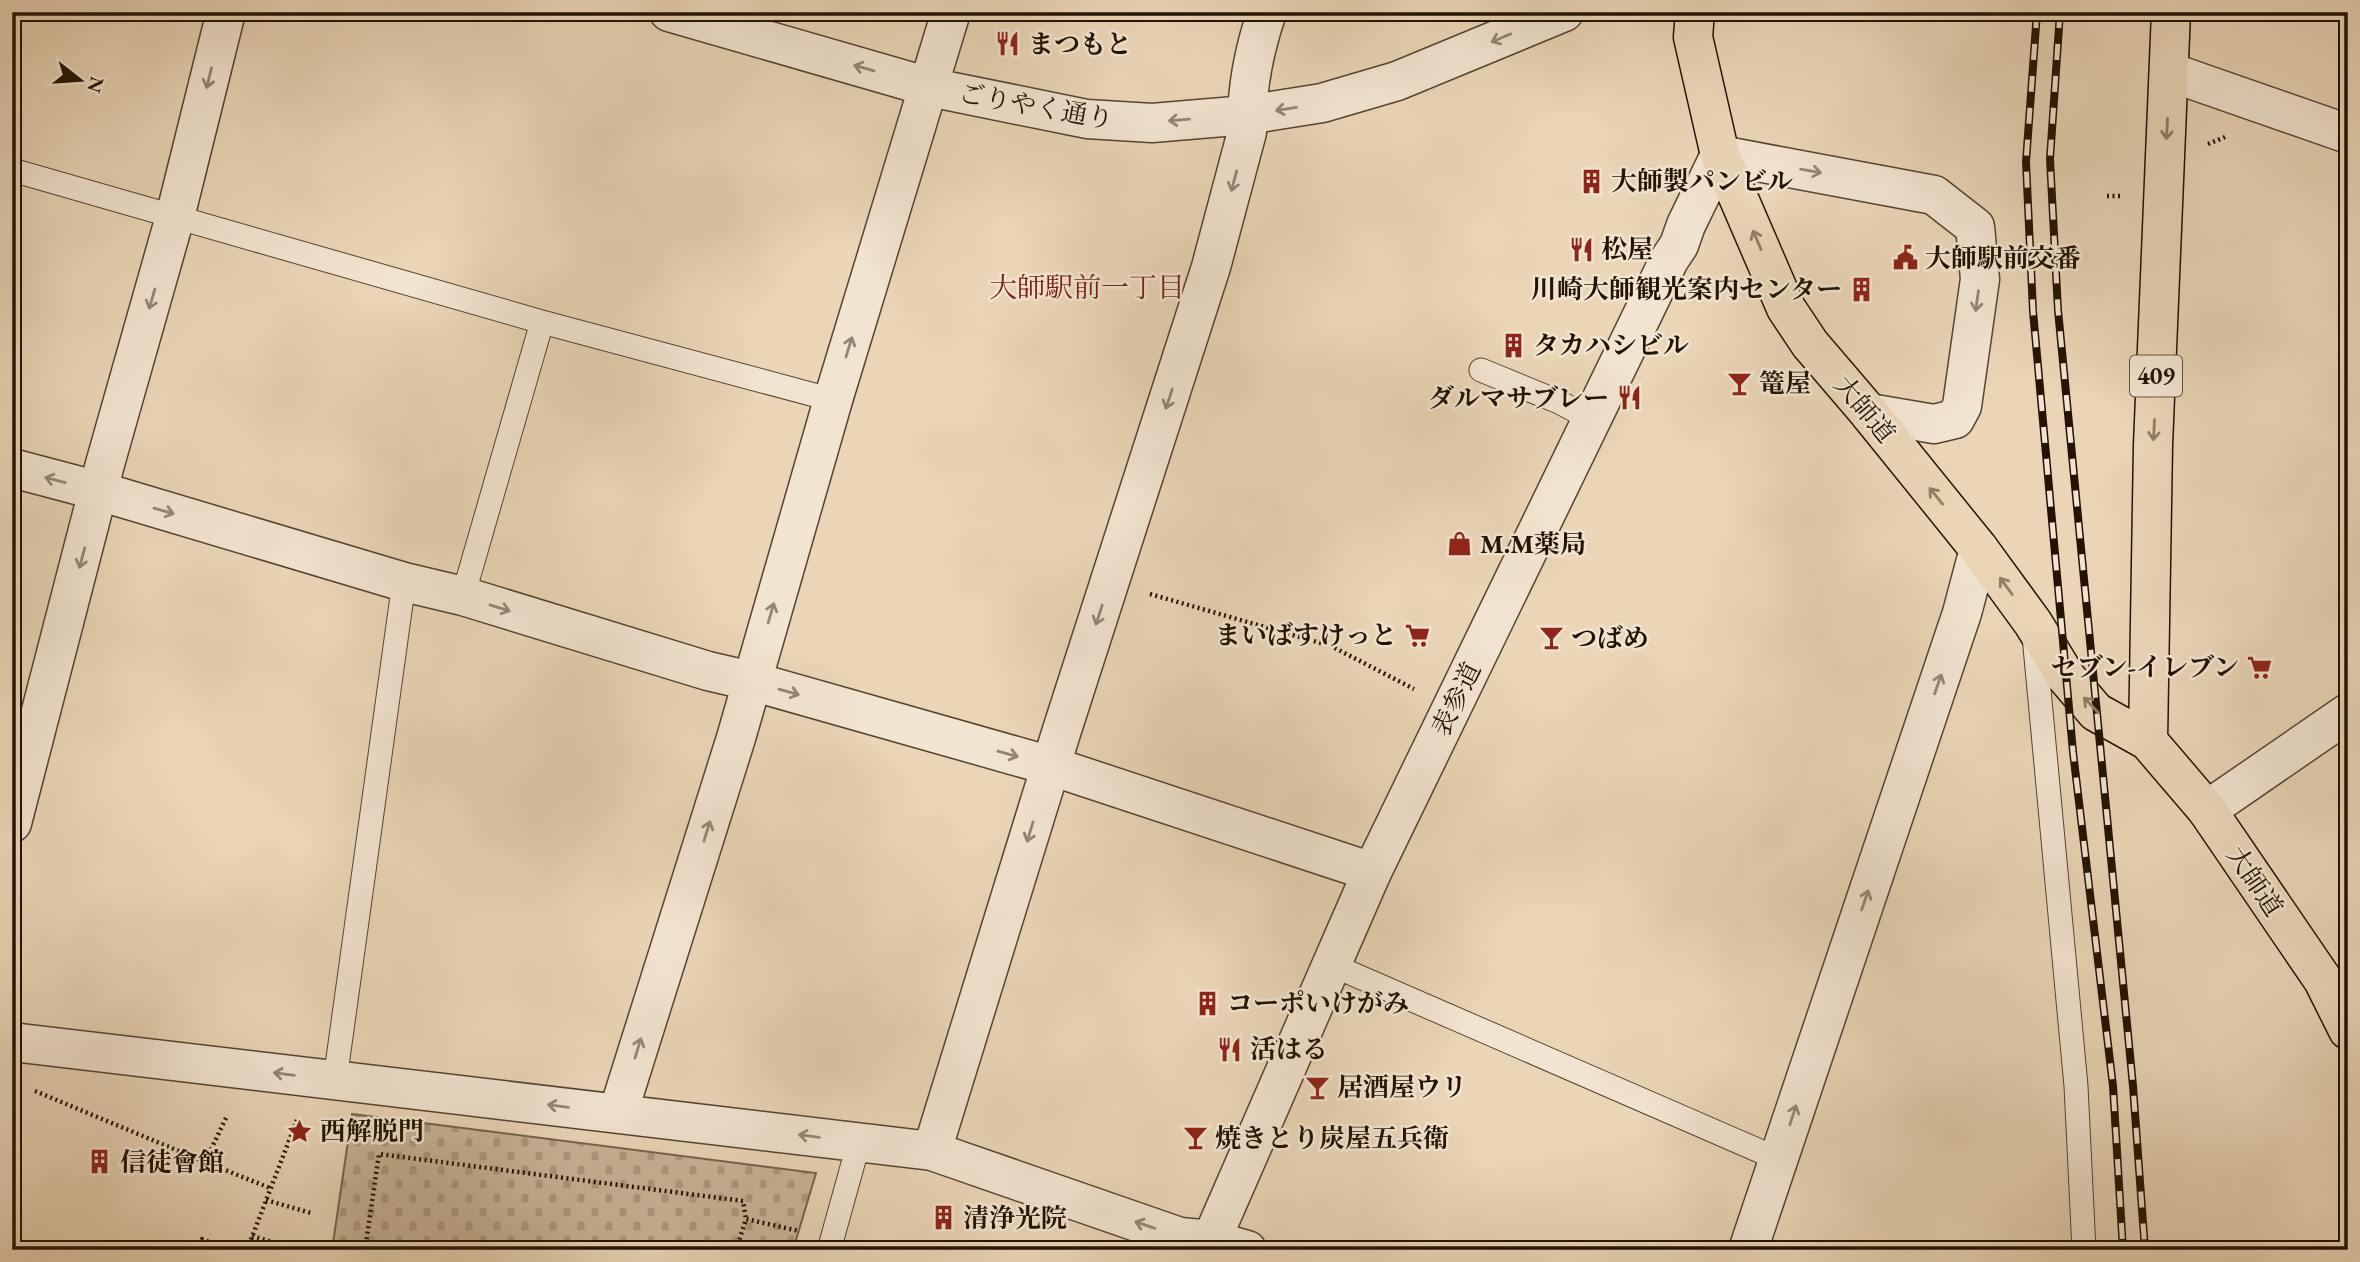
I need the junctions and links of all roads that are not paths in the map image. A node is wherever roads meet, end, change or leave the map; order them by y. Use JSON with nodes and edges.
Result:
{"nodes":[{"id":1,"x":226,"y":12,"type":"edge"},
{"id":2,"x":669,"y":12,"type":"edge"},
{"id":3,"x":951,"y":12,"type":"edge"},
{"id":4,"x":1267,"y":12,"type":"edge"},
{"id":5,"x":1564,"y":12,"type":"edge"},
{"id":6,"x":1695,"y":12,"type":"edge"},
{"id":7,"x":2171,"y":12,"type":"edge"},
{"id":8,"x":2170,"y":72,"type":"junction"},
{"id":9,"x":929,"y":87,"type":"junction"},
{"id":10,"x":1247,"y":115,"type":"junction"},
{"id":11,"x":2348,"y":134,"type":"edge"},
{"id":12,"x":1720,"y":155,"type":"junction"},
{"id":13,"x":12,"y":170,"type":"edge"},
{"id":14,"x":175,"y":217,"type":"junction"},
{"id":15,"x":542,"y":321,"type":"junction"},
{"id":16,"x":1481,"y":370,"type":"dead end"},
{"id":17,"x":833,"y":400,"type":"junction"},
{"id":18,"x":1869,"y":413,"type":"junction"},
{"id":19,"x":1591,"y":419,"type":"junction"},
{"id":20,"x":12,"y":468,"type":"edge"},
{"id":21,"x":99,"y":491,"type":"junction"},
{"id":22,"x":1979,"y":549,"type":"junction"},
{"id":23,"x":404,"y":582,"type":"junction"},
{"id":24,"x":463,"y":596,"type":"junction"},
{"id":25,"x":2033,"y":623,"type":"junction"},
{"id":26,"x":751,"y":681,"type":"junction"},
{"id":27,"x":2348,"y":713,"type":"edge"},
{"id":28,"x":2148,"y":741,"type":"junction"},
{"id":29,"x":1051,"y":766,"type":"junction"},
{"id":30,"x":2207,"y":810,"type":"junction"},
{"id":31,"x":13,"y":813,"type":"edge"},
{"id":32,"x":1372,"y":872,"type":"junction"},
{"id":33,"x":1332,"y":965,"type":"junction"},
{"id":34,"x":2348,"y":1030,"type":"edge"},
{"id":35,"x":12,"y":1042,"type":"edge"},
{"id":36,"x":324,"y":1078,"type":"junction"},
{"id":37,"x":618,"y":1113,"type":"junction"},
{"id":38,"x":859,"y":1142,"type":"junction"},
{"id":39,"x":932,"y":1150,"type":"junction"},
{"id":40,"x":1778,"y":1159,"type":"junction"},
{"id":41,"x":831,"y":1244,"type":"edge"},
{"id":42,"x":1209,"y":1245,"type":"edge"},
{"id":43,"x":1248,"y":1250,"type":"edge"},
{"id":44,"x":1748,"y":1250,"type":"edge"},
{"id":45,"x":2084,"y":1250,"type":"edge"}],
"edges":[{"from":1,"to":14,"type":"street","one_way":true},
{"from":9,"to":2,"type":"street","name":"ごりやく通り","one_way":true},
{"from":3,"to":9,"type":"street"},
{"from":4,"to":10,"type":"street"},
{"from":5,"to":10,"type":"street","name":"ごりやく通り","one_way":true},
{"from":6,"to":12,"type":"highway","name":"大師道"},
{"from":7,"to":8,"type":"highway","number":"409"},
{"from":8,"to":11,"type":"street"},
{"from":8,"to":28,"type":"highway","number":"409","one_way":true},
{"from":10,"to":9,"type":"street","name":"ごりやく通り","one_way":true},
{"from":17,"to":9,"type":"street","one_way":true},
{"from":10,"to":29,"type":"street","one_way":true},
{"from":18,"to":12,"type":"highway","name":"大師道","one_way":true},
{"from":12,"to":18,"type":"street","one_way":true},
{"from":12,"to":19,"type":"street","name":"表参道"},
{"from":13,"to":14,"type":"lane"},
{"from":14,"to":15,"type":"lane"},
{"from":14,"to":21,"type":"street","one_way":true},
{"from":15,"to":17,"type":"lane"},
{"from":15,"to":24,"type":"lane"},
{"from":16,"to":19,"type":"lane"},
{"from":26,"to":17,"type":"street","one_way":true},
{"from":22,"to":18,"type":"highway","name":"大師道","one_way":true},
{"from":19,"to":32,"type":"street","name":"表参道"},
{"from":21,"to":20,"type":"street","one_way":true},
{"from":21,"to":23,"type":"street","one_way":true},
{"from":21,"to":31,"type":"street","one_way":true},
{"from":25,"to":22,"type":"highway","name":"大師道","one_way":true},
{"from":40,"to":22,"type":"street","one_way":true},
{"from":23,"to":24,"type":"street"},
{"from":23,"to":36,"type":"lane"},
{"from":24,"to":26,"type":"street","one_way":true},
{"from":28,"to":25,"type":"highway","name":"大師道","one_way":true},
{"from":25,"to":45,"type":"lane"},
{"from":26,"to":29,"type":"street","one_way":true},
{"from":37,"to":26,"type":"street","one_way":true},
{"from":27,"to":30,"type":"street"},
{"from":28,"to":30,"type":"highway","name":"大師道"},
{"from":29,"to":32,"type":"street"},
{"from":29,"to":39,"type":"street","one_way":true},
{"from":30,"to":34,"type":"highway","name":"大師道"},
{"from":32,"to":33,"type":"street","name":"表参道"},
{"from":33,"to":40,"type":"lane"},
{"from":33,"to":42,"type":"street","name":"表参道"},
{"from":36,"to":35,"type":"street","one_way":true},
{"from":37,"to":36,"type":"street","one_way":true},
{"from":38,"to":37,"type":"street","one_way":true},
{"from":38,"to":39,"type":"street"},
{"from":38,"to":41,"type":"lane"},
{"from":42,"to":39,"type":"street","one_way":true},
{"from":40,"to":44,"type":"street"},
{"from":42,"to":43,"type":"street"}]}
